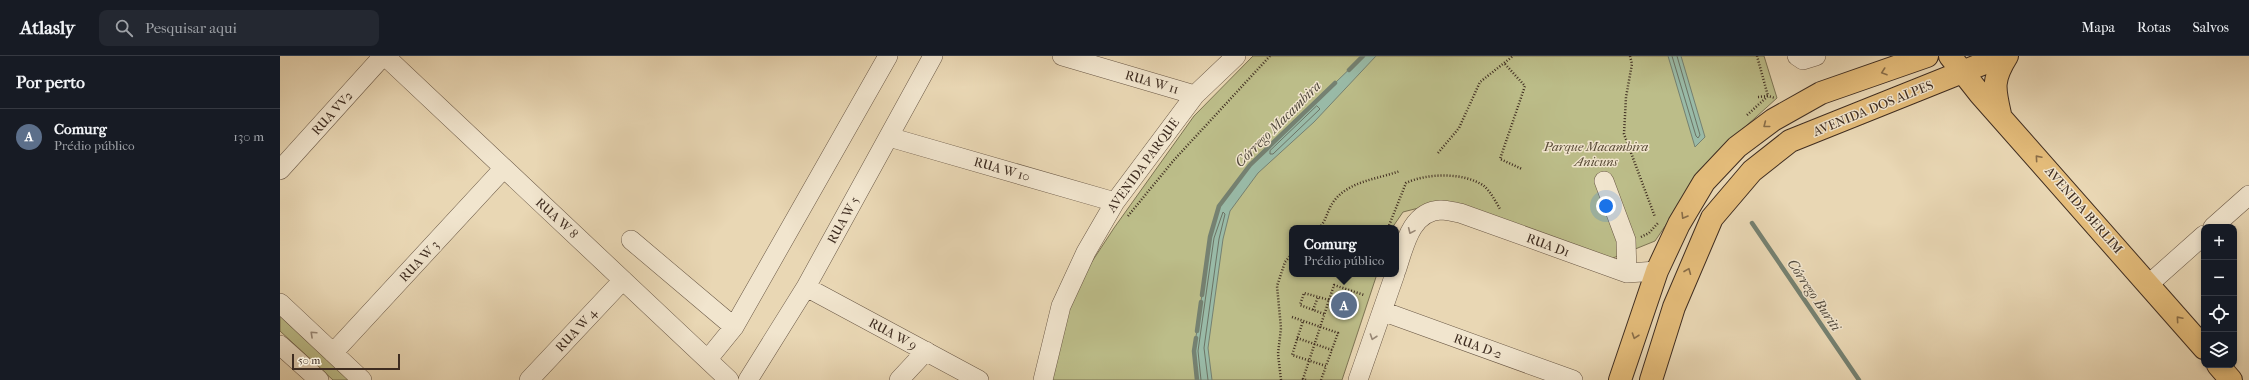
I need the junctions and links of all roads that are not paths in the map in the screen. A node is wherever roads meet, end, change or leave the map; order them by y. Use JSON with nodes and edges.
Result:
{"nodes":[{"id":1,"x":384,"y":56,"type":"edge"},
{"id":2,"x":888,"y":56,"type":"edge"},
{"id":3,"x":933,"y":56,"type":"edge"},
{"id":4,"x":1062,"y":56,"type":"edge"},
{"id":5,"x":1236,"y":56,"type":"edge"},
{"id":6,"x":1797,"y":56,"type":"edge"},
{"id":7,"x":1816,"y":56,"type":"edge"},
{"id":8,"x":2002,"y":56,"type":"edge"},
{"id":9,"x":2007,"y":56,"type":"edge"},
{"id":10,"x":1923,"y":57,"type":"edge"},
{"id":11,"x":1956,"y":64,"type":"edge"},
{"id":12,"x":1931,"y":85,"type":"junction"},
{"id":13,"x":1195,"y":95,"type":"junction"},
{"id":14,"x":2000,"y":114,"type":"junction"},
{"id":15,"x":889,"y":137,"type":"junction"},
{"id":16,"x":504,"y":168,"type":"junction"},
{"id":17,"x":280,"y":170,"type":"edge"},
{"id":18,"x":1604,"y":181,"type":"dead end"},
{"id":19,"x":2249,"y":195,"type":"edge"},
{"id":20,"x":1115,"y":202,"type":"junction"},
{"id":21,"x":2216,"y":224,"type":"edge"},
{"id":22,"x":2201,"y":238,"type":"edge"},
{"id":23,"x":631,"y":240,"type":"dead end"},
{"id":24,"x":1399,"y":263,"type":"edge"},
{"id":25,"x":1657,"y":271,"type":"junction"},
{"id":26,"x":1627,"y":273,"type":"junction"},
{"id":27,"x":1394,"y":277,"type":"edge"},
{"id":28,"x":623,"y":280,"type":"junction"},
{"id":29,"x":2148,"y":284,"type":"junction"},
{"id":30,"x":806,"y":287,"type":"junction"},
{"id":31,"x":280,"y":303,"type":"edge"},
{"id":32,"x":1382,"y":311,"type":"junction"},
{"id":33,"x":734,"y":327,"type":"junction"},
{"id":34,"x":280,"y":345,"type":"edge"},
{"id":35,"x":2201,"y":345,"type":"edge"},
{"id":36,"x":926,"y":351,"type":"junction"},
{"id":37,"x":333,"y":353,"type":"junction"},
{"id":38,"x":708,"y":359,"type":"junction"},
{"id":39,"x":2221,"y":368,"type":"edge"},
{"id":40,"x":319,"y":380,"type":"edge"},
{"id":41,"x":362,"y":380,"type":"edge"},
{"id":42,"x":529,"y":380,"type":"edge"},
{"id":43,"x":729,"y":380,"type":"edge"},
{"id":44,"x":748,"y":380,"type":"edge"},
{"id":45,"x":899,"y":380,"type":"edge"},
{"id":46,"x":980,"y":380,"type":"edge"},
{"id":47,"x":1043,"y":380,"type":"edge"},
{"id":48,"x":1358,"y":380,"type":"edge"},
{"id":49,"x":1573,"y":380,"type":"edge"},
{"id":50,"x":1620,"y":380,"type":"edge"},
{"id":51,"x":1651,"y":380,"type":"edge"},
{"id":52,"x":2231,"y":380,"type":"edge"}],
"edges":[{"from":1,"to":16,"type":"street","name":"RUA W 8"},
{"from":1,"to":17,"type":"street","name":"RUA VV2"},
{"from":2,"to":33,"type":"street"},
{"from":3,"to":15,"type":"street","name":"RUA W 5"},
{"from":4,"to":13,"type":"street","name":"RUA W 11"},
{"from":5,"to":13,"type":"street","name":"AVENIDA PARQUE"},
{"from":6,"to":7,"type":"street"},
{"from":8,"to":11,"type":"main road","name":"AVENIDA DOS ALPES"},
{"from":9,"to":14,"type":"main road"},
{"from":10,"to":12,"type":"main road"},
{"from":10,"to":25,"type":"main road","one_way":true},
{"from":11,"to":12,"type":"main road","name":"AVENIDA DOS ALPES"},
{"from":11,"to":14,"type":"main road","name":"AVENIDA BERLIM"},
{"from":51,"to":12,"type":"main road","name":"AVENIDA DOS ALPES","one_way":true},
{"from":13,"to":20,"type":"street","name":"AVENIDA PARQUE"},
{"from":29,"to":14,"type":"main road","name":"AVENIDA BERLIM","one_way":true},
{"from":15,"to":20,"type":"street","name":"RUA W 10"},
{"from":15,"to":30,"type":"street","name":"RUA W 5"},
{"from":16,"to":28,"type":"street","name":"RUA W 8"},
{"from":16,"to":37,"type":"street","name":"RUA W 3"},
{"from":18,"to":26,"type":"street"},
{"from":19,"to":21,"type":"street"},
{"from":20,"to":47,"type":"street","name":"AVENIDA PARQUE"},
{"from":22,"to":29,"type":"street"},
{"from":23,"to":33,"type":"street"},
{"from":26,"to":24,"type":"street","name":"RUA D1","one_way":true},
{"from":25,"to":26,"type":"street","name":"RUA D1"},
{"from":25,"to":50,"type":"main road","one_way":true},
{"from":27,"to":32,"type":"street"},
{"from":28,"to":38,"type":"street","name":"RUA W 8"},
{"from":28,"to":42,"type":"street","name":"RUA W 4"},
{"from":35,"to":29,"type":"main road","name":"AVENIDA BERLIM","one_way":true},
{"from":30,"to":36,"type":"street","name":"RUA W 9"},
{"from":30,"to":44,"type":"street","name":"RUA W 5"},
{"from":37,"to":31,"type":"street","one_way":true},
{"from":32,"to":48,"type":"street","one_way":true},
{"from":32,"to":49,"type":"street","name":"RUA D-2"},
{"from":33,"to":38,"type":"street"},
{"from":34,"to":40,"type":"street"},
{"from":36,"to":45,"type":"street"},
{"from":36,"to":46,"type":"street","name":"RUA W 9"},
{"from":37,"to":41,"type":"street"},
{"from":38,"to":43,"type":"street","name":"RUA W 8"},
{"from":39,"to":52,"type":"main road"}]}
